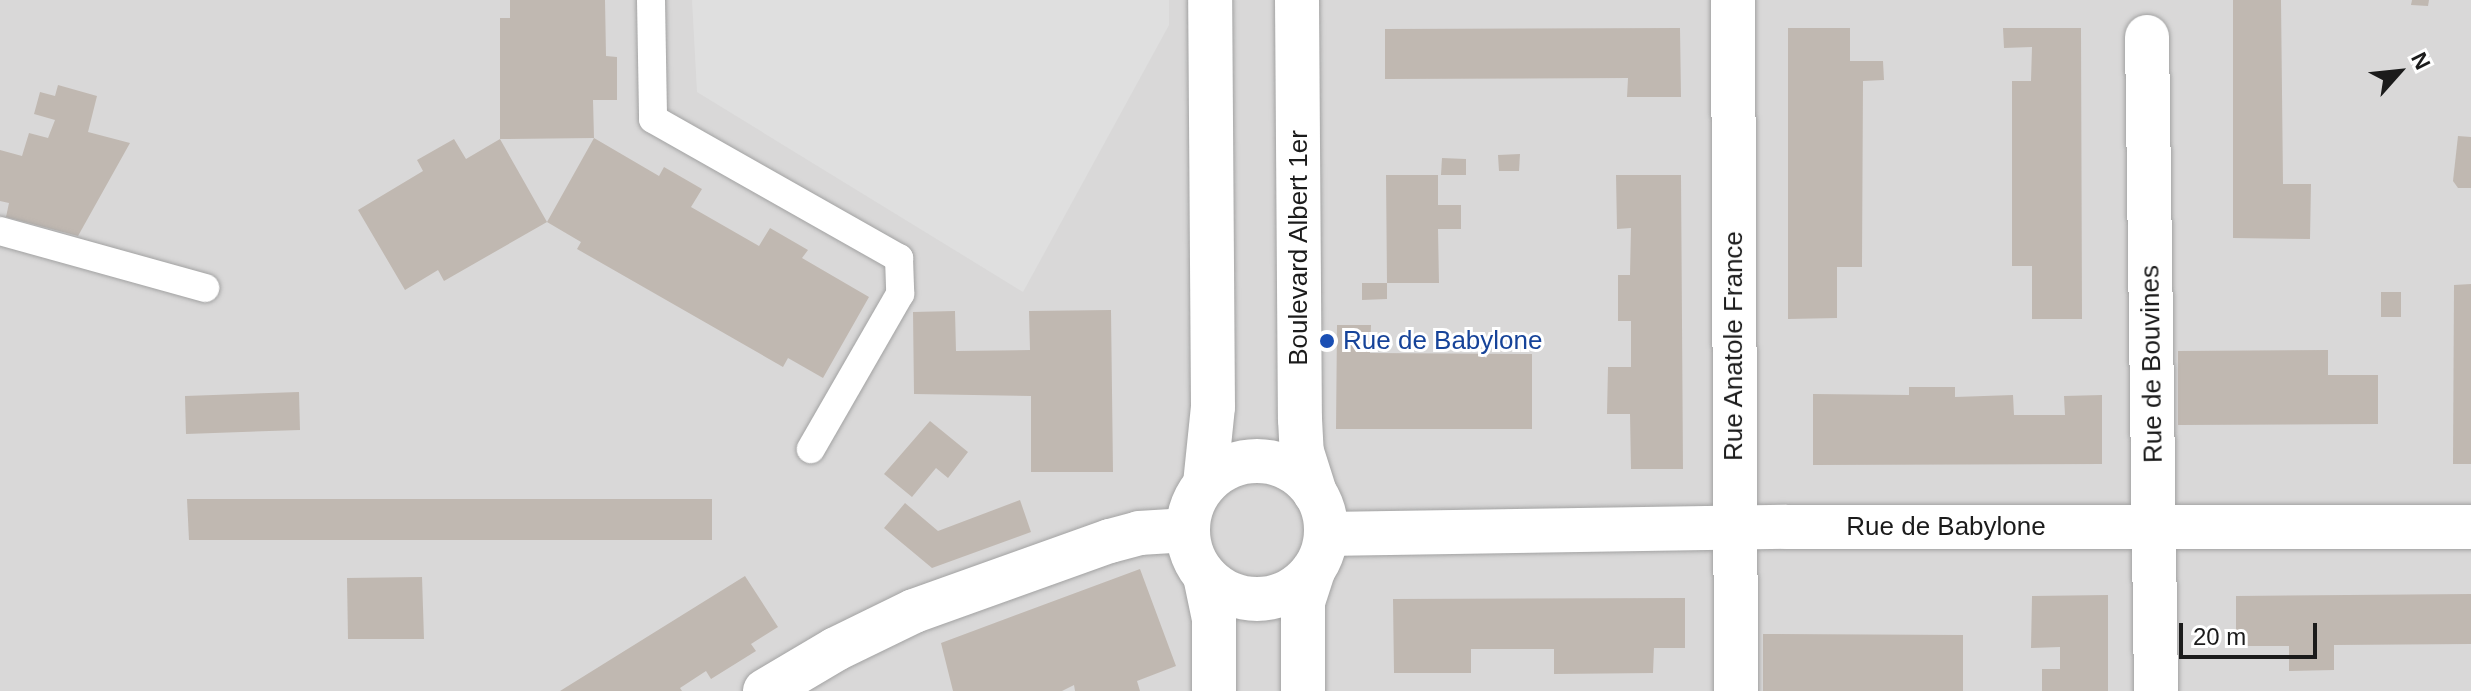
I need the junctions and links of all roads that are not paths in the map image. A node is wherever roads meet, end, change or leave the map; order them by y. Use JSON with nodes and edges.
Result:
{"nodes":[{"id":1,"x":651,"y":0,"type":"edge"},
{"id":2,"x":1210,"y":0,"type":"edge"},
{"id":3,"x":1297,"y":0,"type":"edge"},
{"id":4,"x":1733,"y":0,"type":"edge"},
{"id":5,"x":2147,"y":37,"type":"dead end"},
{"id":6,"x":0,"y":231,"type":"edge"},
{"id":7,"x":205,"y":288,"type":"dead end"},
{"id":8,"x":811,"y":449,"type":"dead end"},
{"id":9,"x":1205,"y":484,"type":"junction"},
{"id":10,"x":2154,"y":527,"type":"junction"},
{"id":11,"x":2471,"y":527,"type":"edge"},
{"id":12,"x":1735,"y":529,"type":"junction"},
{"id":13,"x":1188,"y":530,"type":"junction"},
{"id":14,"x":1318,"y":533,"type":"junction"},
{"id":15,"x":1205,"y":576,"type":"junction"},
{"id":16,"x":765,"y":691,"type":"edge"},
{"id":17,"x":1214,"y":691,"type":"edge"},
{"id":18,"x":1303,"y":691,"type":"edge"},
{"id":19,"x":1736,"y":691,"type":"edge"},
{"id":20,"x":2156,"y":691,"type":"edge"}],
"edges":[{"from":1,"to":8,"type":"lane"},
{"from":2,"to":9,"type":"street"},
{"from":3,"to":14,"type":"street","name":"Boulevard Albert 1er"},
{"from":4,"to":12,"type":"street","name":"Rue Anatole France"},
{"from":5,"to":10,"type":"street","name":"Rue de Bouvines"},
{"from":6,"to":7,"type":"lane"},
{"from":9,"to":13,"type":"street"},
{"from":9,"to":14,"type":"street"},
{"from":10,"to":11,"type":"street","name":"Rue de Babylone"},
{"from":10,"to":12,"type":"street","name":"Rue de Babylone"},
{"from":10,"to":20,"type":"street","name":"Rue de Bouvines"},
{"from":12,"to":14,"type":"street","name":"Rue de Babylone"},
{"from":12,"to":19,"type":"street","name":"Rue Anatole France"},
{"from":13,"to":15,"type":"street"},
{"from":13,"to":16,"type":"street"},
{"from":14,"to":15,"type":"street"},
{"from":14,"to":18,"type":"street"},
{"from":15,"to":17,"type":"street"}]}
